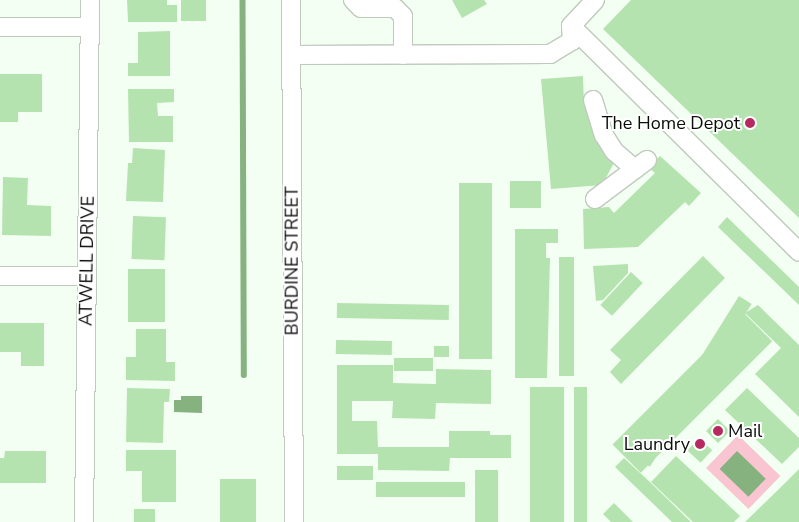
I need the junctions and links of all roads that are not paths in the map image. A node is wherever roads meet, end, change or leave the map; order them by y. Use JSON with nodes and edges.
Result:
{"nodes":[{"id":1,"x":90,"y":0,"type":"edge"},
{"id":2,"x":291,"y":0,"type":"edge"},
{"id":3,"x":353,"y":0,"type":"edge"},
{"id":4,"x":595,"y":0,"type":"edge"},
{"id":5,"x":395,"y":4,"type":"edge"},
{"id":6,"x":571,"y":26,"type":"junction"},
{"id":7,"x":0,"y":27,"type":"edge"},
{"id":8,"x":90,"y":27,"type":"junction"},
{"id":9,"x":292,"y":55,"type":"junction"},
{"id":10,"x":403,"y":55,"type":"junction"},
{"id":11,"x":593,"y":100,"type":"dead end"},
{"id":12,"x":595,"y":199,"type":"dead end"},
{"id":13,"x":799,"y":252,"type":"edge"},
{"id":14,"x":0,"y":276,"type":"edge"},
{"id":15,"x":87,"y":276,"type":"junction"},
{"id":16,"x":84,"y":522,"type":"edge"},
{"id":17,"x":294,"y":522,"type":"edge"}],
"edges":[{"from":1,"to":8,"type":"street","name":"ATWELL DRIVE"},
{"from":2,"to":9,"type":"street","name":"BURDINE STREET"},
{"from":3,"to":5,"type":"street"},
{"from":4,"to":6,"type":"street"},
{"from":5,"to":10,"type":"street"},
{"from":6,"to":10,"type":"street"},
{"from":6,"to":13,"type":"street"},
{"from":7,"to":8,"type":"street"},
{"from":8,"to":15,"type":"street","name":"ATWELL DRIVE"},
{"from":9,"to":10,"type":"street"},
{"from":9,"to":17,"type":"street","name":"BURDINE STREET"},
{"from":11,"to":12,"type":"street"},
{"from":14,"to":15,"type":"street"},
{"from":15,"to":16,"type":"street","name":"ATWELL DRIVE"}]}
